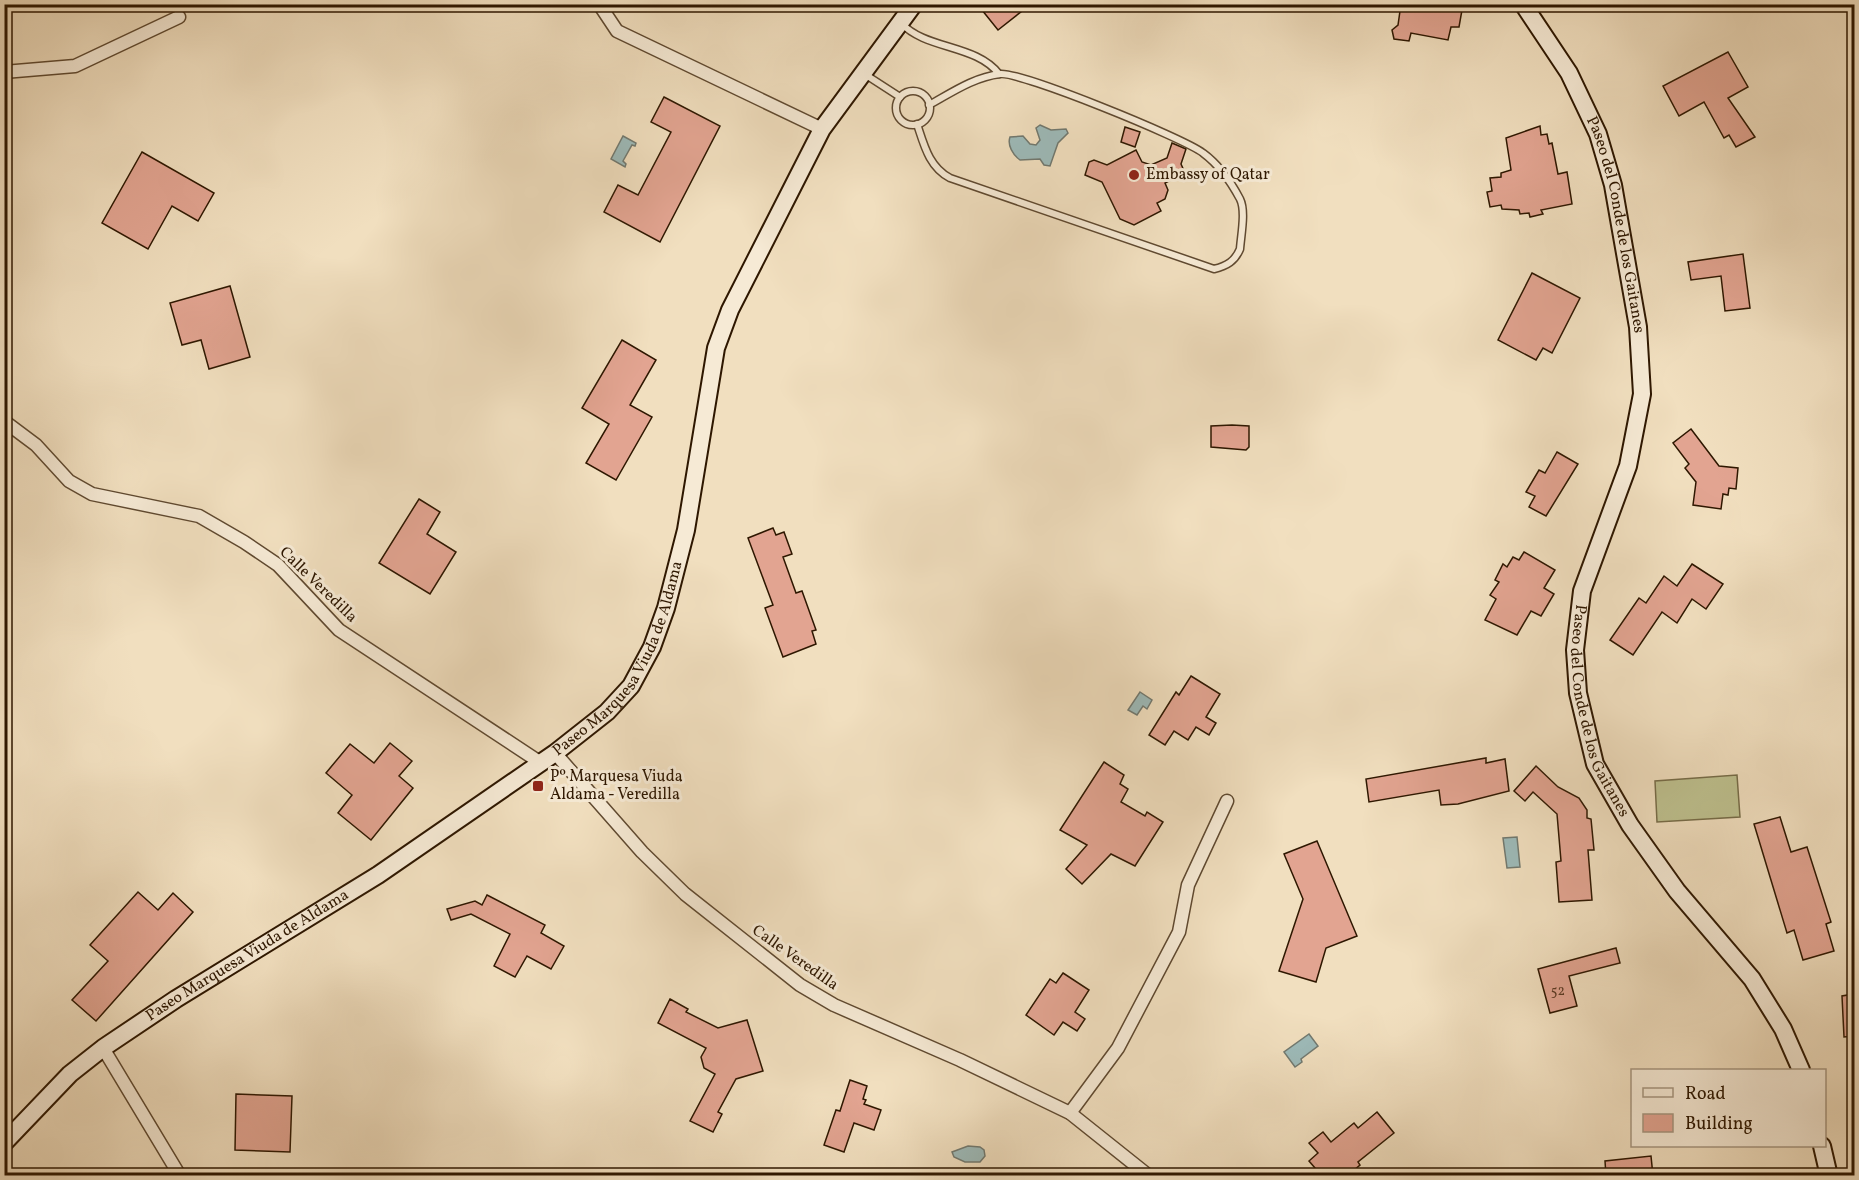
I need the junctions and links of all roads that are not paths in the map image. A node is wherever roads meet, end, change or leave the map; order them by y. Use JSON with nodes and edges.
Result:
{"nodes":[{"id":1,"x":599,"y":4,"type":"edge"},
{"id":2,"x":914,"y":4,"type":"edge"},
{"id":3,"x":1523,"y":4,"type":"edge"},
{"id":4,"x":179,"y":17,"type":"dead end"},
{"id":5,"x":900,"y":22,"type":"junction"},
{"id":6,"x":4,"y":72,"type":"edge"},
{"id":7,"x":863,"y":73,"type":"junction"},
{"id":8,"x":999,"y":74,"type":"junction"},
{"id":9,"x":900,"y":97,"type":"junction"},
{"id":10,"x":929,"y":105,"type":"junction"},
{"id":11,"x":917,"y":124,"type":"junction"},
{"id":12,"x":822,"y":129,"type":"junction"},
{"id":13,"x":4,"y":421,"type":"edge"},
{"id":14,"x":548,"y":758,"type":"junction"},
{"id":15,"x":1227,"y":801,"type":"dead end"},
{"id":16,"x":103,"y":1048,"type":"junction"},
{"id":17,"x":1800,"y":1069,"type":"edge"},
{"id":18,"x":1070,"y":1113,"type":"junction"},
{"id":19,"x":4,"y":1143,"type":"edge"},
{"id":20,"x":1822,"y":1147,"type":"edge"},
{"id":21,"x":180,"y":1176,"type":"edge"},
{"id":22,"x":1149,"y":1176,"type":"edge"},
{"id":23,"x":1829,"y":1176,"type":"edge"}],
"edges":[{"from":1,"to":12,"type":"street"},
{"from":2,"to":5,"type":"street","name":"Paseo Marquesa Viuda de Aldama"},
{"from":3,"to":17,"type":"street","name":"Paseo del Conde de los Gaitanes"},
{"from":4,"to":6,"type":"street"},
{"from":5,"to":7,"type":"street","name":"Paseo Marquesa Viuda de Aldama"},
{"from":5,"to":8,"type":"lane"},
{"from":7,"to":9,"type":"lane"},
{"from":7,"to":12,"type":"street","name":"Paseo Marquesa Viuda de Aldama"},
{"from":8,"to":10,"type":"lane"},
{"from":8,"to":11,"type":"lane"},
{"from":9,"to":10,"type":"lane"},
{"from":9,"to":11,"type":"lane"},
{"from":10,"to":11,"type":"lane"},
{"from":12,"to":14,"type":"street","name":"Paseo Marquesa Viuda de Aldama"},
{"from":13,"to":14,"type":"street","name":"Calle Veredilla"},
{"from":14,"to":16,"type":"street","name":"Paseo Marquesa Viuda de Aldama"},
{"from":14,"to":18,"type":"street","name":"Calle Veredilla"},
{"from":15,"to":18,"type":"street"},
{"from":16,"to":19,"type":"street","name":"Paseo Marquesa Viuda de Aldama"},
{"from":16,"to":21,"type":"street"},
{"from":18,"to":22,"type":"street","name":"Calle Veredilla"},
{"from":20,"to":23,"type":"street"}]}
